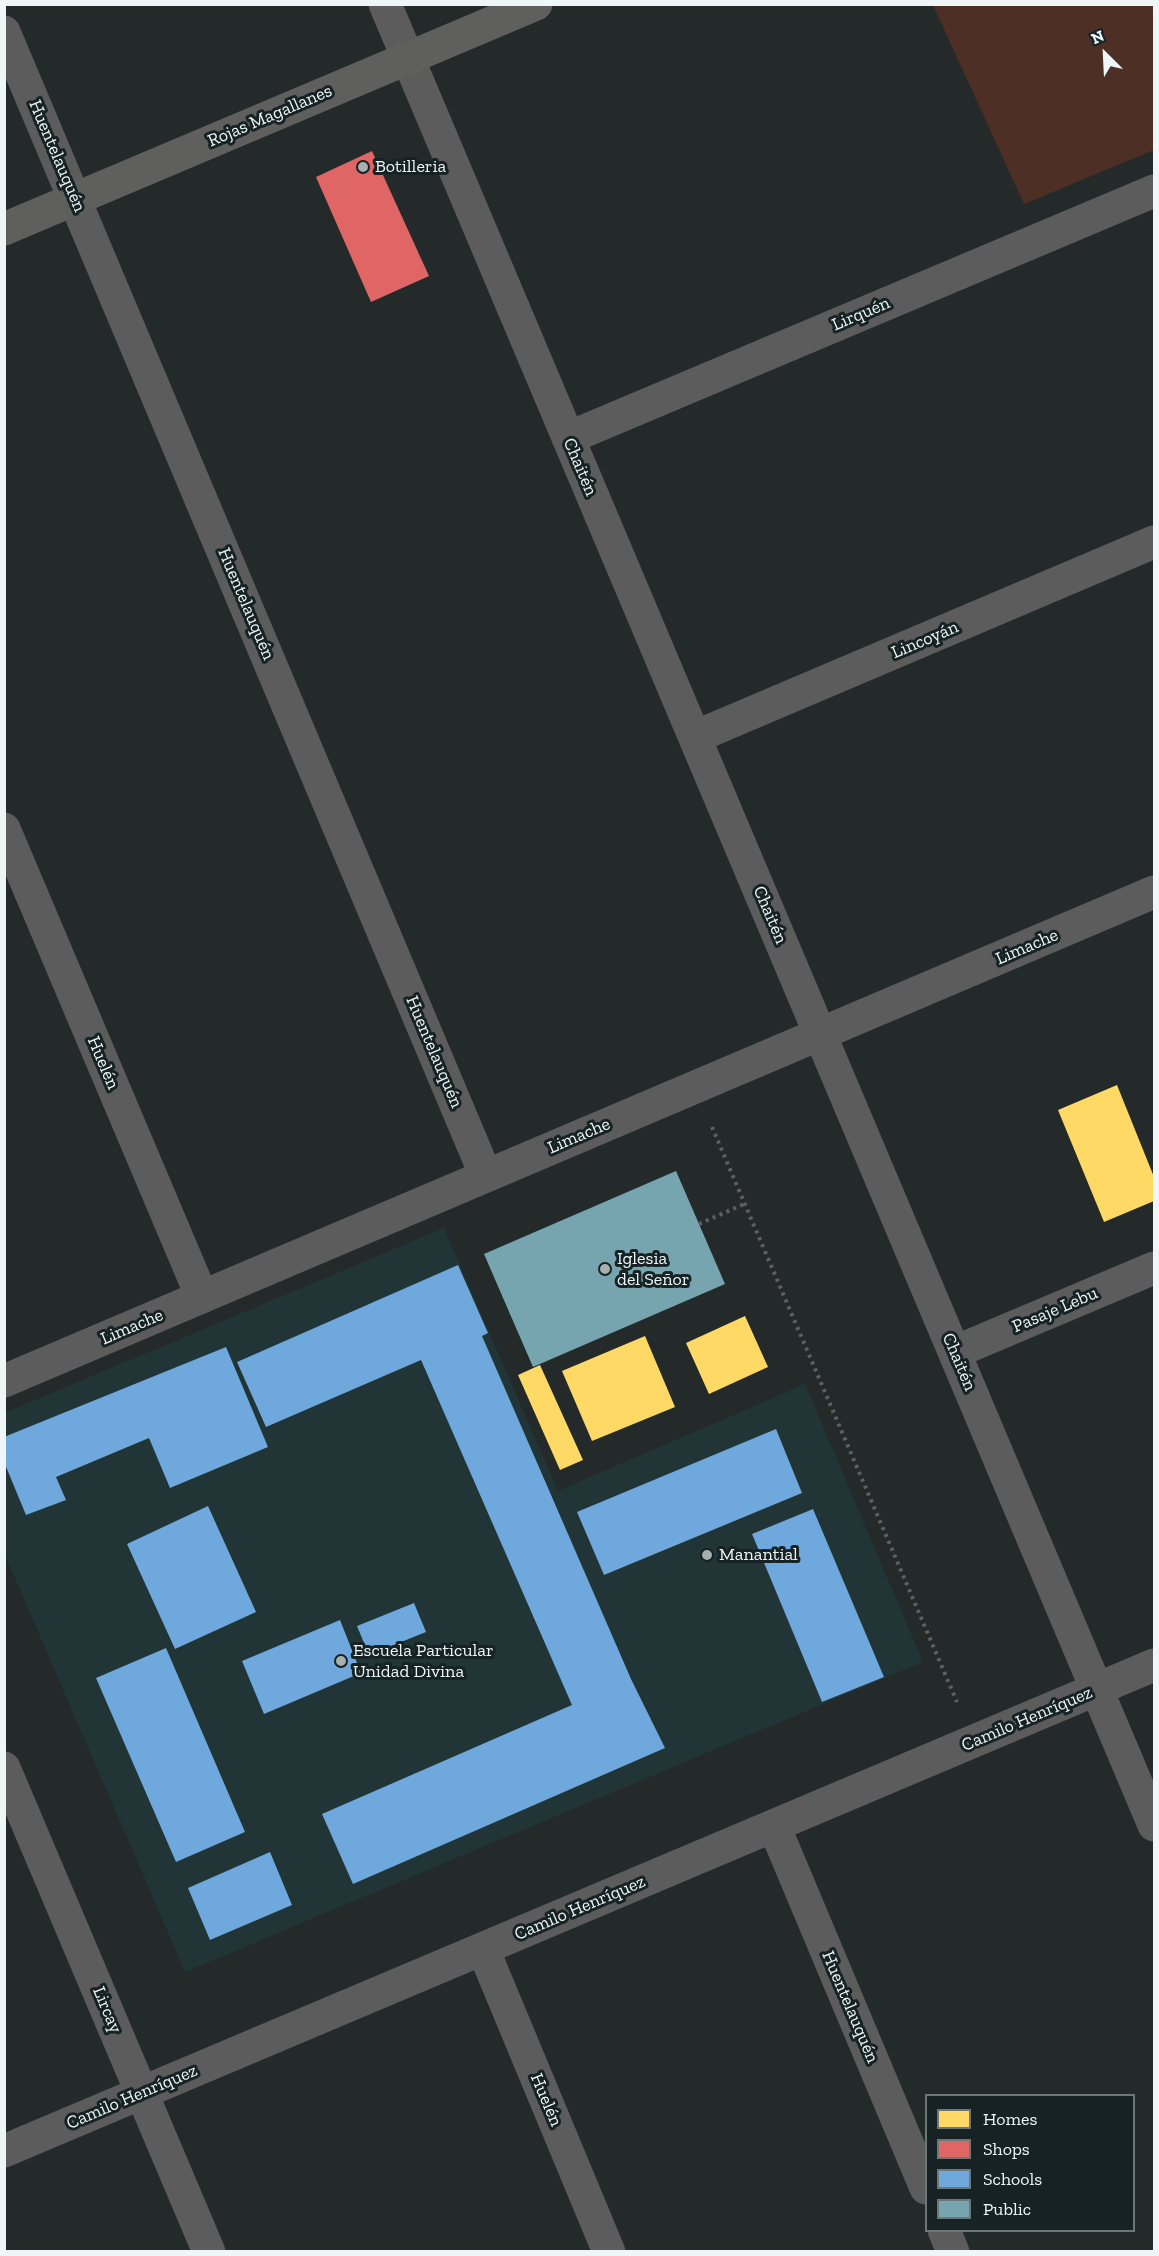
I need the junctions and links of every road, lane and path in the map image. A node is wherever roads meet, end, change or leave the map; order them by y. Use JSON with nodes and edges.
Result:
{"nodes":[{"id":1,"x":385,"y":4,"type":"edge"},
{"id":2,"x":536,"y":4,"type":"edge"},
{"id":3,"x":4,"y":32,"type":"edge"},
{"id":4,"x":408,"y":58,"type":"junction"},
{"id":5,"x":1155,"y":191,"type":"edge"},
{"id":6,"x":75,"y":199,"type":"junction"},
{"id":7,"x":4,"y":229,"type":"edge"},
{"id":8,"x":568,"y":438,"type":"junction"},
{"id":9,"x":1155,"y":542,"type":"edge"},
{"id":10,"x":695,"y":737,"type":"junction"},
{"id":11,"x":4,"y":829,"type":"edge"},
{"id":12,"x":1155,"y":892,"type":"edge"},
{"id":13,"x":820,"y":1034,"type":"junction"},
{"id":14,"x":695,"y":1088,"type":"junction"},
{"id":15,"x":486,"y":1176,"type":"junction"},
{"id":16,"x":744,"y":1204,"type":"junction"},
{"id":17,"x":699,"y":1224,"type":"dead end"},
{"id":18,"x":1155,"y":1268,"type":"edge"},
{"id":19,"x":202,"y":1297,"type":"junction"},
{"id":20,"x":955,"y":1352,"type":"junction"},
{"id":21,"x":4,"y":1381,"type":"edge"},
{"id":22,"x":1155,"y":1665,"type":"edge"},
{"id":23,"x":1098,"y":1690,"type":"junction"},
{"id":24,"x":974,"y":1742,"type":"junction"},
{"id":25,"x":4,"y":1768,"type":"edge"},
{"id":26,"x":1155,"y":1825,"type":"edge"},
{"id":27,"x":774,"y":1826,"type":"junction"},
{"id":28,"x":483,"y":1949,"type":"junction"},
{"id":29,"x":142,"y":2092,"type":"junction"},
{"id":30,"x":4,"y":2151,"type":"edge"},
{"id":31,"x":925,"y":2183,"type":"edge"},
{"id":32,"x":945,"y":2232,"type":"edge"},
{"id":33,"x":208,"y":2252,"type":"edge"},
{"id":34,"x":609,"y":2252,"type":"edge"},
{"id":35,"x":953,"y":2252,"type":"edge"}],
"edges":[{"from":1,"to":4,"type":"street","name":"Chaitén"},
{"from":2,"to":4,"type":"main road","name":"Rojas Magallanes"},
{"from":3,"to":6,"type":"street","name":"Huentelauquén"},
{"from":4,"to":6,"type":"main road","name":"Rojas Magallanes"},
{"from":4,"to":8,"type":"street","name":"Chaitén"},
{"from":5,"to":8,"type":"street","name":"Lirquén"},
{"from":6,"to":7,"type":"main road","name":"Rojas Magallanes"},
{"from":6,"to":15,"type":"street","name":"Huentelauquén"},
{"from":8,"to":10,"type":"street","name":"Chaitén"},
{"from":9,"to":10,"type":"street","name":"Lincoyán"},
{"from":10,"to":13,"type":"street","name":"Chaitén"},
{"from":11,"to":19,"type":"street","name":"Huelén"},
{"from":12,"to":13,"type":"street","name":"Limache"},
{"from":13,"to":14,"type":"street","name":"Limache"},
{"from":13,"to":20,"type":"street","name":"Chaitén"},
{"from":14,"to":15,"type":"street","name":"Limache"},
{"from":14,"to":16,"type":"path"},
{"from":15,"to":19,"type":"street","name":"Limache"},
{"from":16,"to":17,"type":"path"},
{"from":16,"to":24,"type":"path"},
{"from":18,"to":20,"type":"street","name":"Pasaje Lebu"},
{"from":19,"to":21,"type":"street","name":"Limache"},
{"from":20,"to":23,"type":"street","name":"Chaitén"},
{"from":22,"to":23,"type":"street","name":"Camilo Henríquez"},
{"from":23,"to":24,"type":"street","name":"Camilo Henríquez"},
{"from":23,"to":26,"type":"street","name":"Chaitén"},
{"from":24,"to":27,"type":"street","name":"Camilo Henríquez"},
{"from":25,"to":29,"type":"street","name":"Lircay"},
{"from":27,"to":28,"type":"street","name":"Camilo Henríquez"},
{"from":27,"to":31,"type":"street","name":"Huentelauquén"},
{"from":28,"to":29,"type":"street","name":"Camilo Henríquez"},
{"from":28,"to":34,"type":"street","name":"Huelén"},
{"from":29,"to":30,"type":"street","name":"Camilo Henríquez"},
{"from":29,"to":33,"type":"street","name":"Lircay"},
{"from":32,"to":35,"type":"street"}]}
